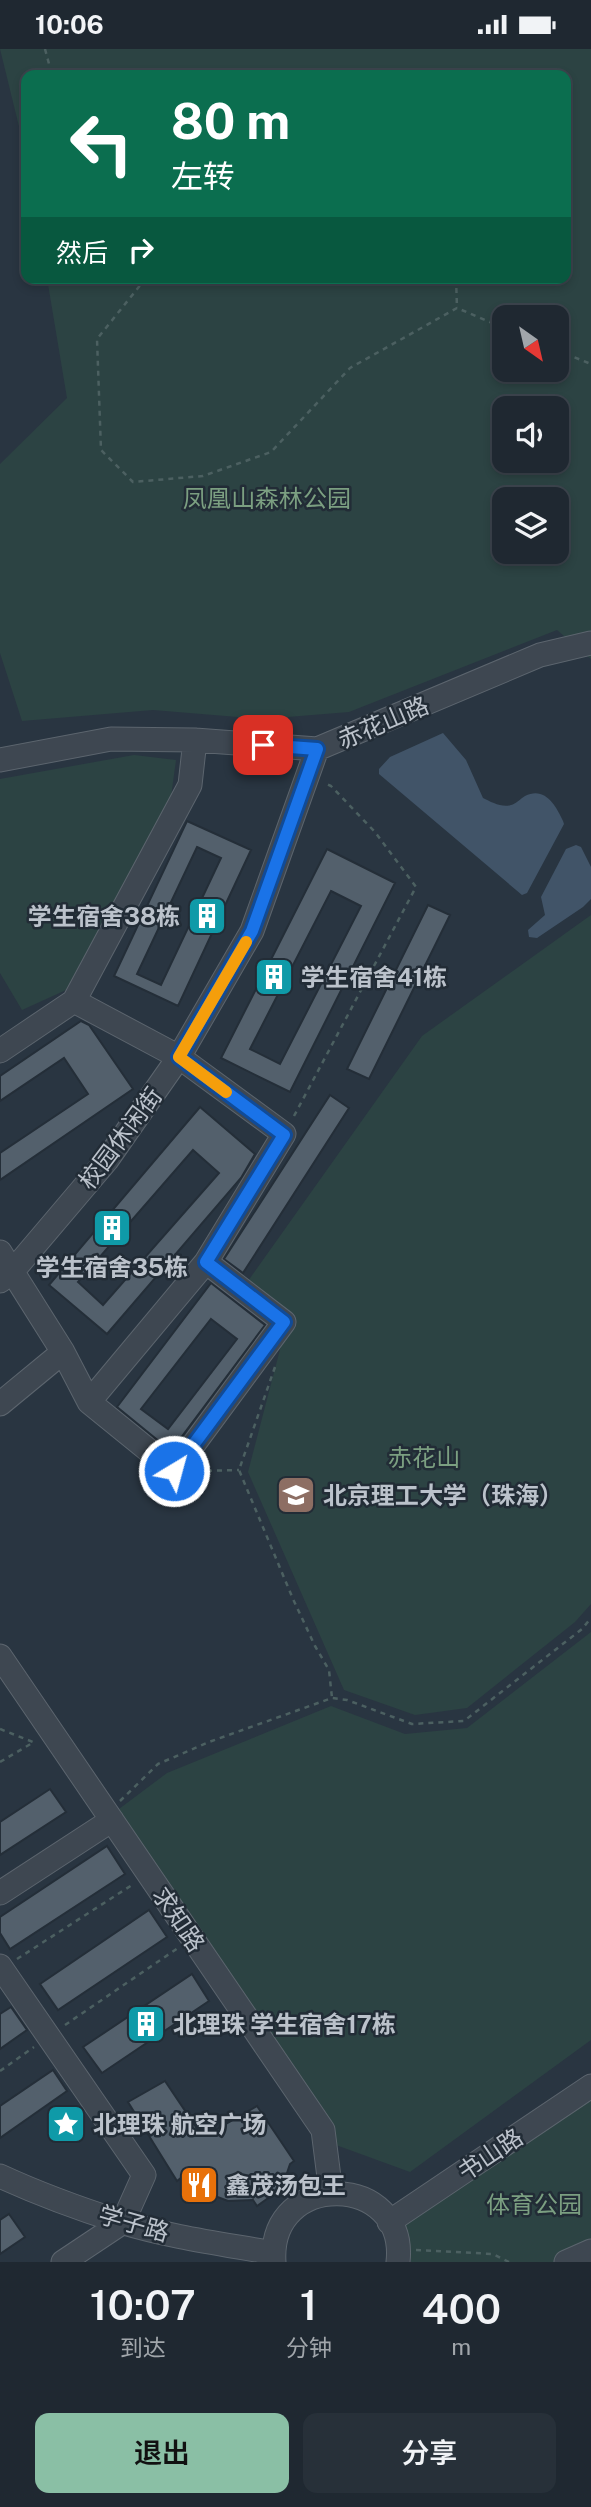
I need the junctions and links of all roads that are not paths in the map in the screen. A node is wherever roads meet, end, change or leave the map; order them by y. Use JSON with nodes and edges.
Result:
{"nodes":[{"id":1,"x":591,"y":643,"type":"edge"},
{"id":2,"x":195,"y":740,"type":"junction"},
{"id":3,"x":317,"y":749,"type":"junction"},
{"id":4,"x":0,"y":760,"type":"edge"},
{"id":5,"x":74,"y":1001,"type":"junction"},
{"id":6,"x":0,"y":1051,"type":"edge"},
{"id":7,"x":179,"y":1057,"type":"junction"},
{"id":8,"x":206,"y":1262,"type":"junction"},
{"id":9,"x":4,"y":1268,"type":"edge"},
{"id":10,"x":63,"y":1352,"type":"junction"},
{"id":11,"x":89,"y":1402,"type":"junction"},
{"id":12,"x":0,"y":1404,"type":"edge"},
{"id":13,"x":0,"y":1656,"type":"edge"},
{"id":14,"x":109,"y":1815,"type":"junction"},
{"id":15,"x":0,"y":1893,"type":"edge"},
{"id":16,"x":1,"y":1968,"type":"edge"},
{"id":17,"x":591,"y":2086,"type":"edge"},
{"id":18,"x":0,"y":2176,"type":"edge"},
{"id":19,"x":331,"y":2193,"type":"junction"},
{"id":20,"x":122,"y":2222,"type":"junction"},
{"id":21,"x":389,"y":2222,"type":"junction"},
{"id":22,"x":591,"y":2251,"type":"edge"},
{"id":23,"x":398,"y":2255,"type":"edge"},
{"id":24,"x":274,"y":2257,"type":"edge"},
{"id":25,"x":63,"y":2262,"type":"edge"},
{"id":26,"x":566,"y":2262,"type":"edge"}],
"edges":[{"from":1,"to":3,"type":"street","name":"赤花山路"},
{"from":2,"to":3,"type":"street","name":"赤花山路"},
{"from":2,"to":4,"type":"street","name":"赤花山路"},
{"from":2,"to":5,"type":"street"},
{"from":3,"to":7,"type":"street","name":"校园休闲街"},
{"from":5,"to":6,"type":"street"},
{"from":5,"to":7,"type":"street"},
{"from":7,"to":8,"type":"street"},
{"from":7,"to":9,"type":"street","name":"校园休闲街"},
{"from":8,"to":11,"type":"street"},
{"from":8,"to":11,"type":"street"},
{"from":9,"to":10,"type":"street"},
{"from":10,"to":11,"type":"street"},
{"from":10,"to":12,"type":"street"},
{"from":13,"to":14,"type":"street","name":"求知路"},
{"from":14,"to":15,"type":"street"},
{"from":14,"to":19,"type":"street","name":"求知路"},
{"from":16,"to":20,"type":"street"},
{"from":17,"to":21,"type":"street","name":"书山路"},
{"from":18,"to":20,"type":"street","name":"学子路"},
{"from":19,"to":21,"type":"street"},
{"from":19,"to":24,"type":"street"},
{"from":20,"to":24,"type":"street","name":"学子路"},
{"from":20,"to":25,"type":"street"},
{"from":21,"to":23,"type":"street"},
{"from":22,"to":26,"type":"street"}]}
